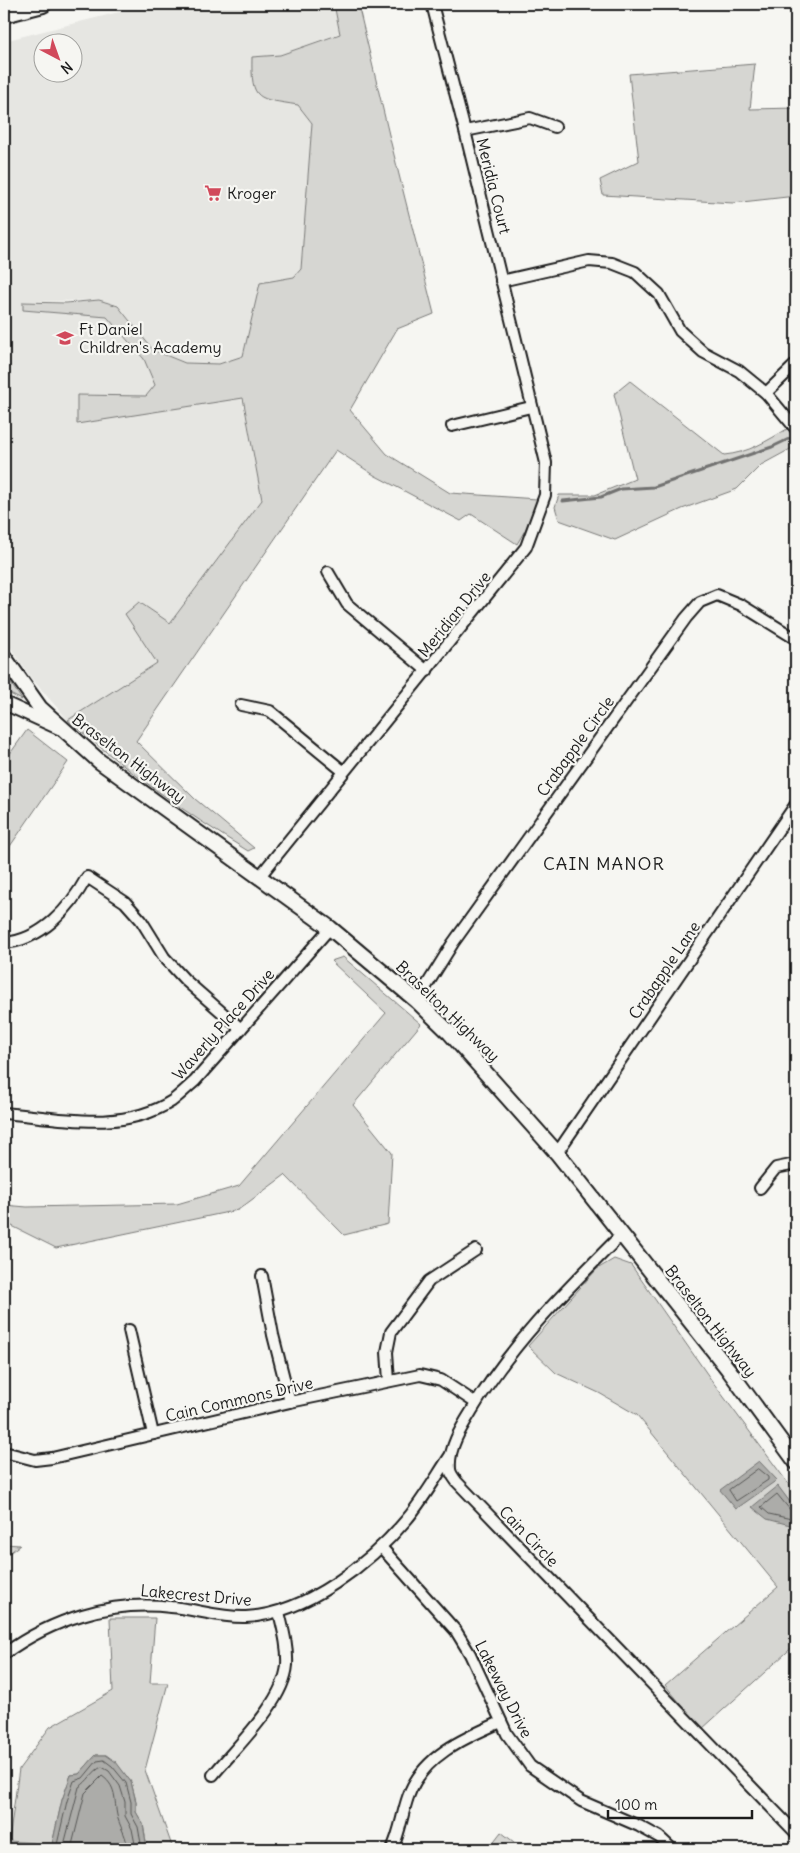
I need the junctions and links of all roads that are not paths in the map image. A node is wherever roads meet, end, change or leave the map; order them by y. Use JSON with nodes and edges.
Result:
{"nodes":[{"id":1,"x":43,"y":4,"type":"edge"},
{"id":2,"x":432,"y":4,"type":"edge"},
{"id":3,"x":4,"y":14,"type":"edge"},
{"id":4,"x":555,"y":127,"type":"dead end"},
{"id":5,"x":465,"y":131,"type":"junction"},
{"id":6,"x":501,"y":281,"type":"junction"},
{"id":7,"x":796,"y":364,"type":"edge"},
{"id":8,"x":766,"y":393,"type":"junction"},
{"id":9,"x":531,"y":407,"type":"junction"},
{"id":10,"x":452,"y":426,"type":"dead end"},
{"id":11,"x":796,"y":429,"type":"edge"},
{"id":12,"x":328,"y":572,"type":"dead end"},
{"id":13,"x":796,"y":639,"type":"edge"},
{"id":14,"x":4,"y":658,"type":"edge"},
{"id":15,"x":427,"y":671,"type":"junction"},
{"id":16,"x":4,"y":703,"type":"edge"},
{"id":17,"x":241,"y":705,"type":"dead end"},
{"id":18,"x":59,"y":728,"type":"junction"},
{"id":19,"x":344,"y":771,"type":"junction"},
{"id":20,"x":796,"y":804,"type":"edge"},
{"id":21,"x":260,"y":876,"type":"junction"},
{"id":22,"x":330,"y":928,"type":"junction"},
{"id":23,"x":4,"y":943,"type":"edge"},
{"id":24,"x":417,"y":1001,"type":"junction"},
{"id":25,"x":241,"y":1030,"type":"junction"},
{"id":26,"x":4,"y":1113,"type":"edge"},
{"id":27,"x":558,"y":1153,"type":"junction"},
{"id":28,"x":796,"y":1164,"type":"edge"},
{"id":29,"x":760,"y":1188,"type":"dead end"},
{"id":30,"x":621,"y":1235,"type":"junction"},
{"id":31,"x":476,"y":1250,"type":"dead end"},
{"id":32,"x":262,"y":1276,"type":"dead end"},
{"id":33,"x":129,"y":1330,"type":"dead end"},
{"id":34,"x":389,"y":1380,"type":"junction"},
{"id":35,"x":290,"y":1402,"type":"junction"},
{"id":36,"x":476,"y":1403,"type":"junction"},
{"id":37,"x":152,"y":1434,"type":"junction"},
{"id":38,"x":4,"y":1452,"type":"edge"},
{"id":39,"x":450,"y":1455,"type":"junction"},
{"id":40,"x":796,"y":1462,"type":"edge"},
{"id":41,"x":381,"y":1546,"type":"junction"},
{"id":42,"x":279,"y":1612,"type":"junction"},
{"id":43,"x":4,"y":1654,"type":"edge"},
{"id":44,"x":501,"y":1722,"type":"junction"},
{"id":45,"x":213,"y":1775,"type":"dead end"},
{"id":46,"x":796,"y":1833,"type":"edge"},
{"id":47,"x":392,"y":1849,"type":"edge"},
{"id":48,"x":672,"y":1849,"type":"edge"}],
"edges":[{"from":1,"to":3,"type":"main road"},
{"from":2,"to":5,"type":"street"},
{"from":4,"to":5,"type":"street","name":"Meridia Court"},
{"from":5,"to":6,"type":"street","name":"Meridia Court"},
{"from":6,"to":8,"type":"street"},
{"from":6,"to":9,"type":"street","name":"Meridia Court"},
{"from":7,"to":8,"type":"street"},
{"from":8,"to":11,"type":"street"},
{"from":9,"to":10,"type":"street"},
{"from":9,"to":15,"type":"street","name":"Meridian Drive"},
{"from":12,"to":15,"type":"street"},
{"from":13,"to":24,"type":"street","name":"Crabapple Circle"},
{"from":14,"to":18,"type":"main road","name":"Braselton Highway"},
{"from":15,"to":19,"type":"street","name":"Meridian Drive"},
{"from":16,"to":18,"type":"street"},
{"from":17,"to":19,"type":"street"},
{"from":18,"to":21,"type":"main road","name":"Braselton Highway"},
{"from":19,"to":21,"type":"street","name":"Meridian Drive"},
{"from":20,"to":27,"type":"street","name":"Crabapple Lane"},
{"from":21,"to":22,"type":"main road","name":"Braselton Highway"},
{"from":22,"to":24,"type":"main road","name":"Braselton Highway"},
{"from":22,"to":25,"type":"street","name":"Waverly Place Drive"},
{"from":23,"to":25,"type":"street"},
{"from":24,"to":27,"type":"main road","name":"Braselton Highway"},
{"from":25,"to":26,"type":"street","name":"Waverly Place Drive"},
{"from":27,"to":30,"type":"main road","name":"Braselton Highway"},
{"from":28,"to":29,"type":"street"},
{"from":30,"to":36,"type":"street"},
{"from":30,"to":40,"type":"main road","name":"Braselton Highway"},
{"from":31,"to":34,"type":"street"},
{"from":32,"to":35,"type":"street"},
{"from":33,"to":37,"type":"street"},
{"from":34,"to":35,"type":"street","name":"Cain Commons Drive"},
{"from":34,"to":36,"type":"street","name":"Cain Commons Drive"},
{"from":35,"to":37,"type":"street","name":"Cain Commons Drive"},
{"from":36,"to":39,"type":"street"},
{"from":37,"to":38,"type":"street","name":"Cain Commons Drive"},
{"from":39,"to":41,"type":"street","name":"Lakecrest Drive"},
{"from":39,"to":46,"type":"street","name":"Cain Circle"},
{"from":41,"to":42,"type":"street","name":"Lakecrest Drive"},
{"from":41,"to":44,"type":"street","name":"Lakeway Drive"},
{"from":42,"to":43,"type":"street","name":"Lakecrest Drive"},
{"from":42,"to":45,"type":"street"},
{"from":44,"to":47,"type":"street"},
{"from":44,"to":48,"type":"street","name":"Lakeway Drive"}]}
